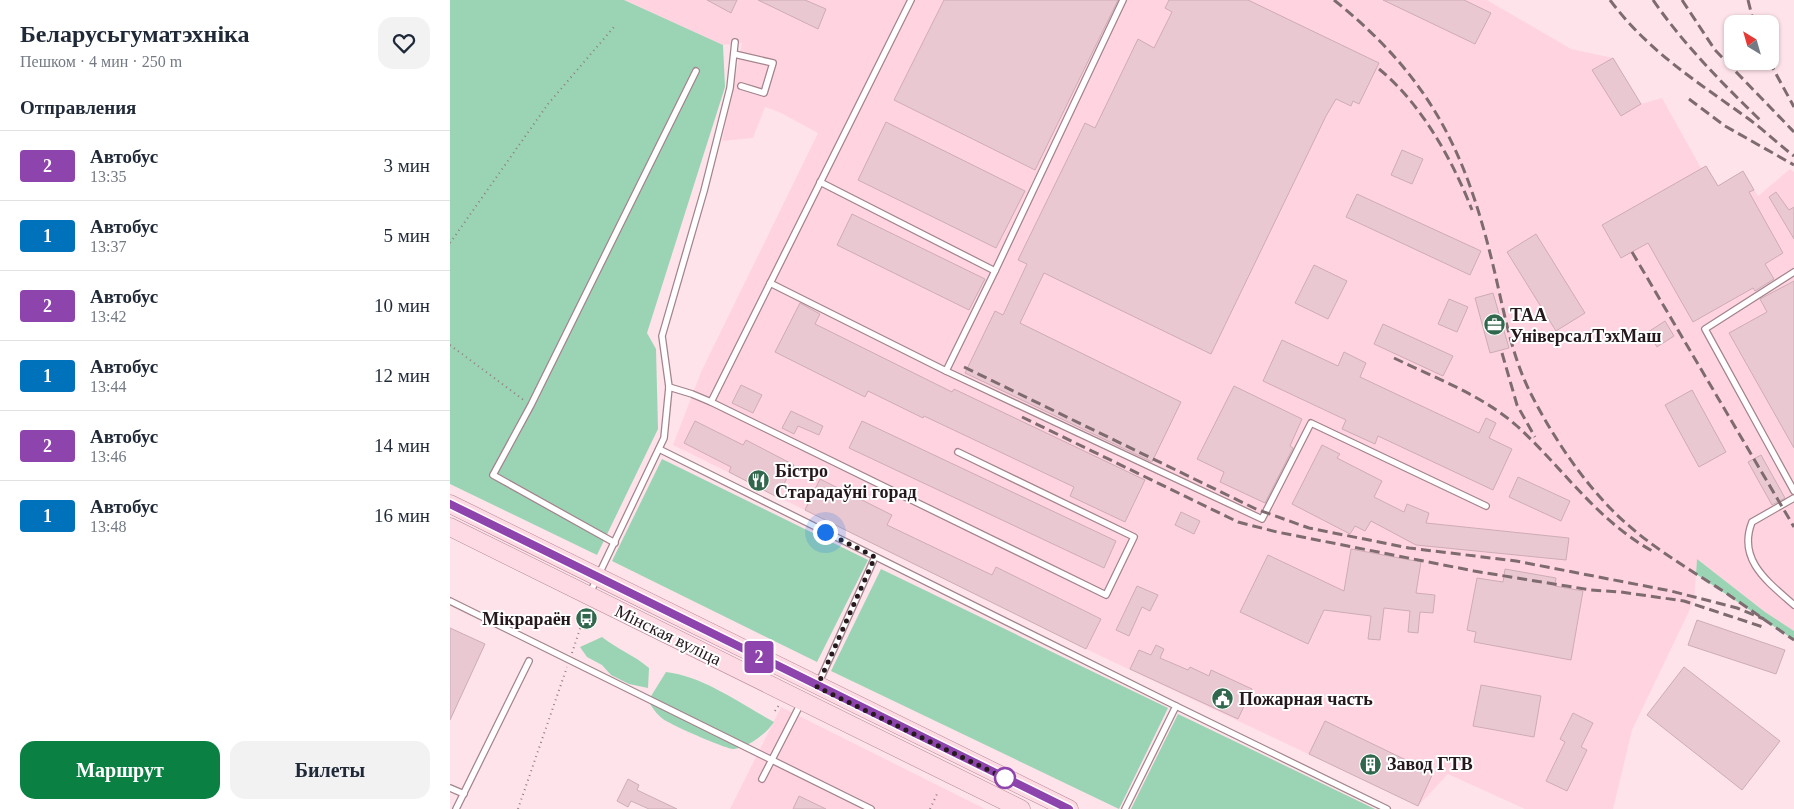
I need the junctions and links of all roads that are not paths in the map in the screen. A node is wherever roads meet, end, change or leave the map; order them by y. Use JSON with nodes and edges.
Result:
{"nodes":[{"id":1,"x":911,"y":0,"type":"edge"},
{"id":2,"x":1123,"y":0,"type":"edge"},
{"id":3,"x":736,"y":42,"type":"dead end"},
{"id":4,"x":734,"y":54,"type":"junction"},
{"id":5,"x":696,"y":71,"type":"dead end"},
{"id":6,"x":741,"y":86,"type":"dead end"},
{"id":7,"x":820,"y":182,"type":"junction"},
{"id":8,"x":995,"y":271,"type":"junction"},
{"id":9,"x":1794,"y":272,"type":"edge"},
{"id":10,"x":770,"y":283,"type":"junction"},
{"id":11,"x":946,"y":371,"type":"junction"},
{"id":12,"x":669,"y":387,"type":"junction"},
{"id":13,"x":711,"y":402,"type":"junction"},
{"id":14,"x":659,"y":449,"type":"junction"},
{"id":15,"x":958,"y":452,"type":"dead end"},
{"id":16,"x":1794,"y":491,"type":"edge"},
{"id":17,"x":1794,"y":498,"type":"edge"},
{"id":18,"x":450,"y":504,"type":"edge"},
{"id":19,"x":1486,"y":506,"type":"dead end"},
{"id":20,"x":450,"y":527,"type":"edge"},
{"id":21,"x":615,"y":543,"type":"junction"},
{"id":22,"x":875,"y":557,"type":"junction"},
{"id":23,"x":598,"y":576,"type":"junction"},
{"id":24,"x":589,"y":596,"type":"junction"},
{"id":25,"x":450,"y":601,"type":"edge"},
{"id":26,"x":1794,"y":605,"type":"edge"},
{"id":27,"x":673,"y":614,"type":"junction"},
{"id":28,"x":666,"y":634,"type":"junction"},
{"id":29,"x":529,"y":661,"type":"dead end"},
{"id":30,"x":817,"y":687,"type":"junction"},
{"id":31,"x":802,"y":701,"type":"junction"},
{"id":32,"x":1176,"y":706,"type":"junction"},
{"id":33,"x":772,"y":760,"type":"junction"},
{"id":34,"x":762,"y":779,"type":"dead end"},
{"id":35,"x":450,"y":788,"type":"edge"},
{"id":36,"x":464,"y":794,"type":"junction"},
{"id":37,"x":456,"y":809,"type":"edge"},
{"id":38,"x":871,"y":809,"type":"edge"},
{"id":39,"x":1021,"y":809,"type":"edge"},
{"id":40,"x":1069,"y":809,"type":"edge"},
{"id":41,"x":1125,"y":809,"type":"edge"},
{"id":42,"x":1387,"y":809,"type":"edge"}],
"edges":[{"from":1,"to":7,"type":"lane"},
{"from":2,"to":8,"type":"lane"},
{"from":3,"to":4,"type":"lane"},
{"from":4,"to":6,"type":"lane"},
{"from":4,"to":12,"type":"lane"},
{"from":5,"to":21,"type":"lane"},
{"from":7,"to":8,"type":"lane"},
{"from":7,"to":10,"type":"lane"},
{"from":8,"to":11,"type":"lane"},
{"from":9,"to":16,"type":"lane"},
{"from":10,"to":11,"type":"lane"},
{"from":10,"to":13,"type":"lane"},
{"from":11,"to":19,"type":"lane"},
{"from":12,"to":13,"type":"lane"},
{"from":12,"to":14,"type":"lane"},
{"from":13,"to":15,"type":"lane"},
{"from":14,"to":21,"type":"lane"},
{"from":14,"to":22,"type":"lane"},
{"from":17,"to":26,"type":"lane"},
{"from":18,"to":23,"type":"main road","name":"Мінская вуліца"},
{"from":20,"to":24,"type":"main road","name":"Мінская вуліца"},
{"from":21,"to":23,"type":"lane"},
{"from":22,"to":30,"type":"lane"},
{"from":22,"to":32,"type":"lane"},
{"from":23,"to":24,"type":"lane"},
{"from":23,"to":27,"type":"main road","name":"Мінская вуліца"},
{"from":24,"to":28,"type":"main road","name":"Мінская вуліца"},
{"from":25,"to":33,"type":"lane"},
{"from":27,"to":28,"type":"main road"},
{"from":27,"to":30,"type":"main road","name":"Мінская вуліца"},
{"from":28,"to":31,"type":"main road","name":"Мінская вуліца"},
{"from":29,"to":36,"type":"lane"},
{"from":30,"to":40,"type":"main road","name":"Мінская вуліца"},
{"from":31,"to":33,"type":"lane"},
{"from":31,"to":39,"type":"main road","name":"Мінская вуліца"},
{"from":32,"to":41,"type":"lane"},
{"from":32,"to":42,"type":"lane"},
{"from":33,"to":34,"type":"lane"},
{"from":33,"to":38,"type":"lane"},
{"from":35,"to":36,"type":"lane"},
{"from":36,"to":37,"type":"lane"}]}
